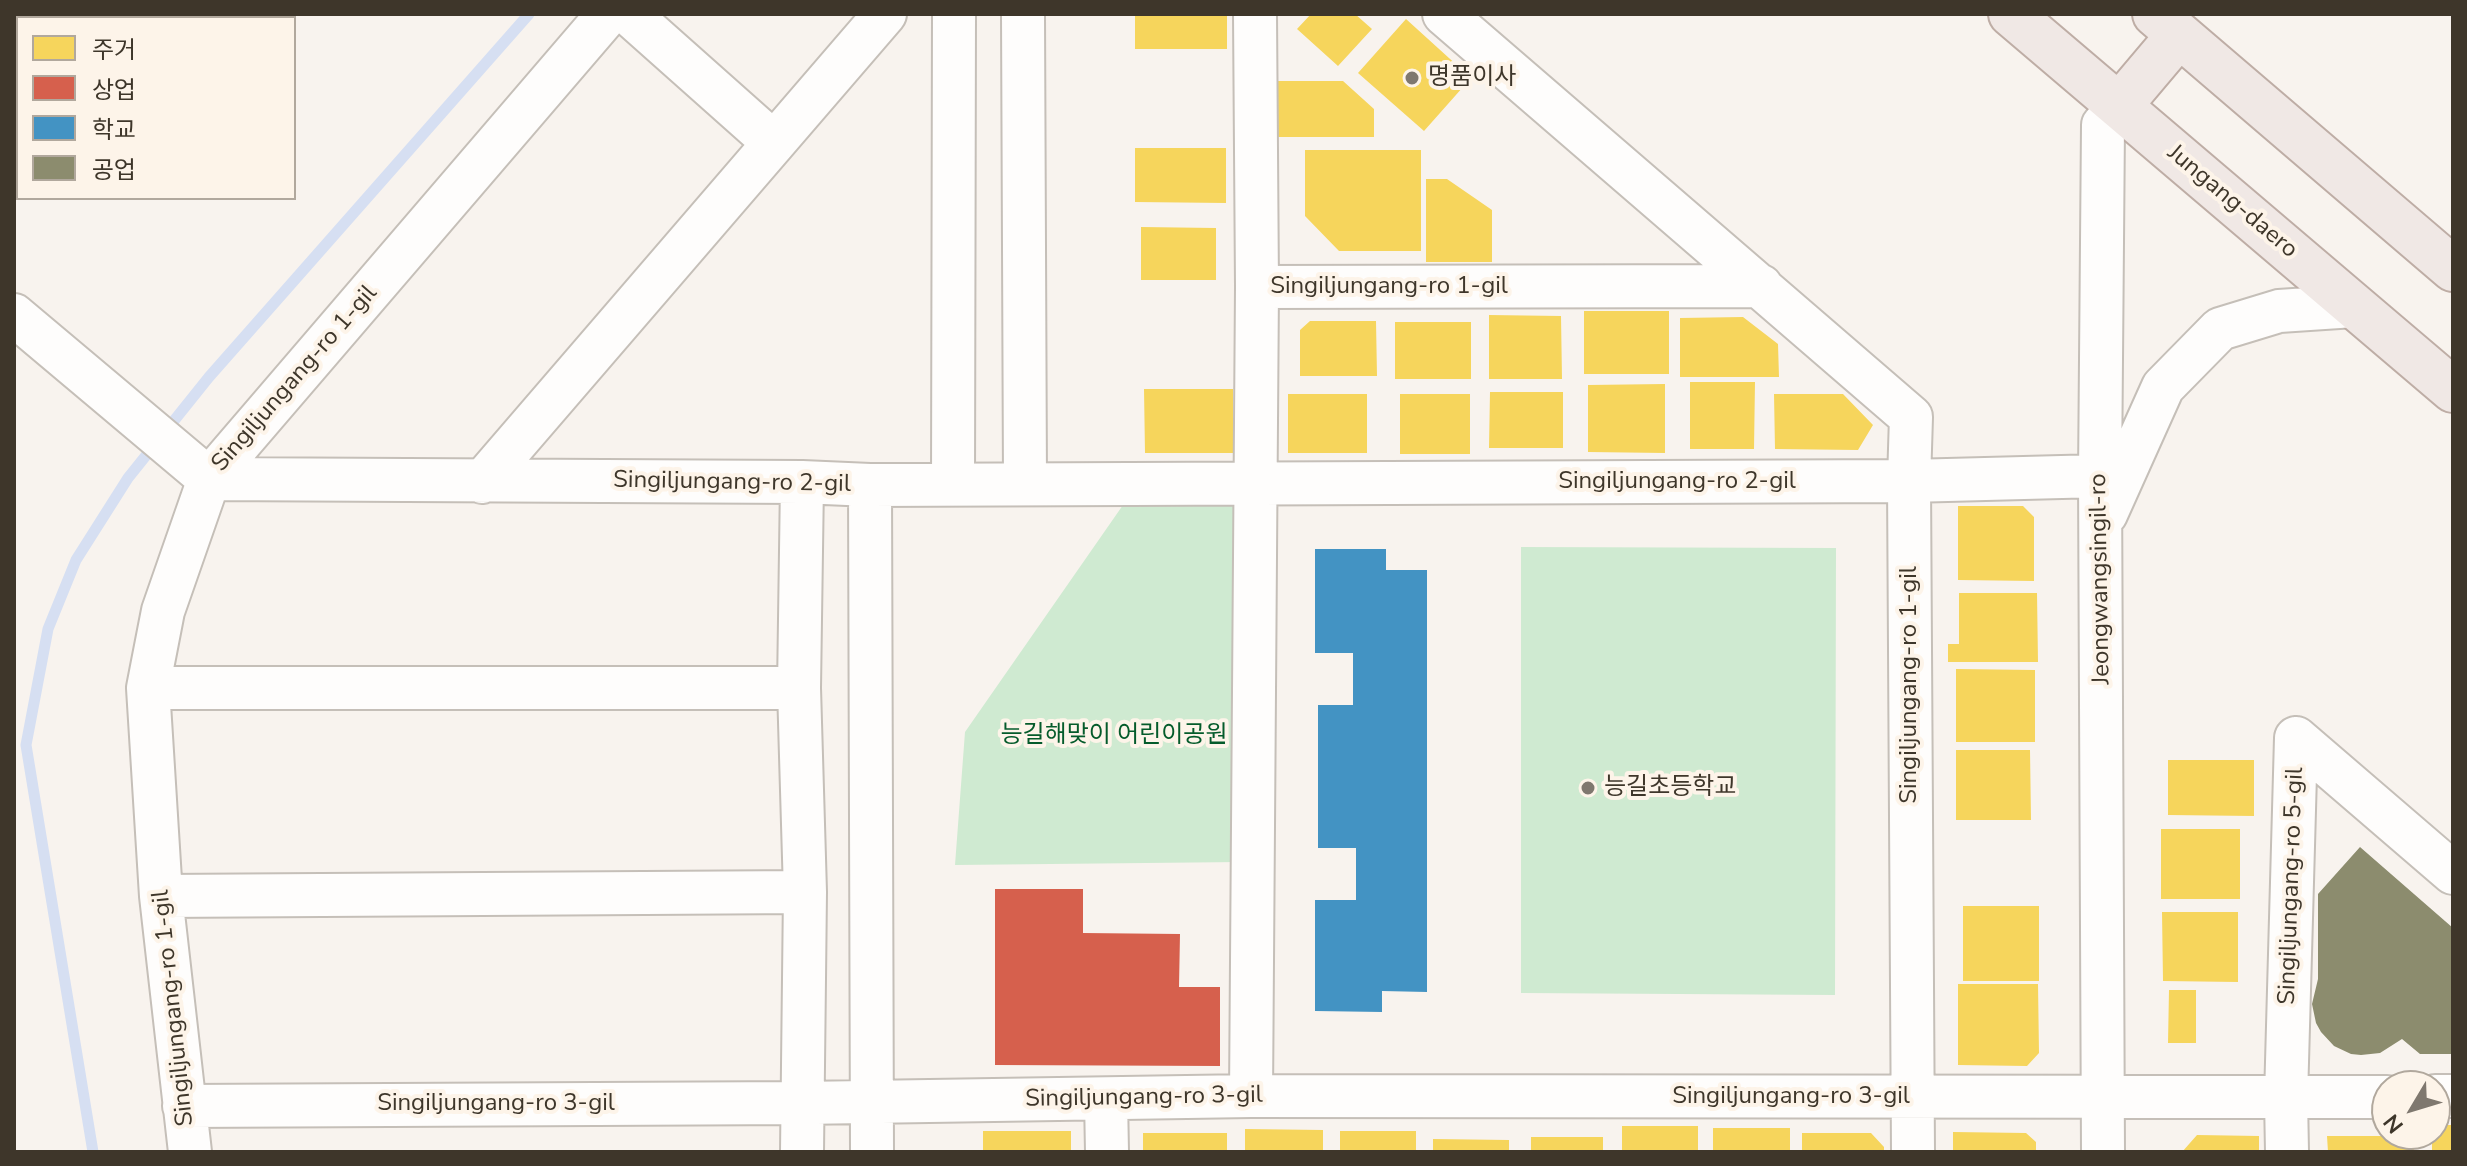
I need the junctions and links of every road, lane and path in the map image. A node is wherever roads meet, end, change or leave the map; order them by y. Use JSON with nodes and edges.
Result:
{"nodes":[{"id":1,"x":608,"y":14,"type":"edge"},
{"id":2,"x":629,"y":14,"type":"edge"},
{"id":3,"x":885,"y":14,"type":"edge"},
{"id":4,"x":954,"y":14,"type":"edge"},
{"id":5,"x":1023,"y":14,"type":"edge"},
{"id":6,"x":1255,"y":14,"type":"edge"},
{"id":7,"x":1444,"y":14,"type":"edge"},
{"id":8,"x":2011,"y":14,"type":"edge"},
{"id":9,"x":2167,"y":24,"type":"edge"},
{"id":10,"x":2119,"y":106,"type":"junction"},
{"id":11,"x":774,"y":143,"type":"junction"},
{"id":12,"x":2453,"y":269,"type":"edge"},
{"id":13,"x":1761,"y":286,"type":"junction"},
{"id":14,"x":1257,"y":287,"type":"junction"},
{"id":15,"x":2354,"y":306,"type":"junction"},
{"id":16,"x":14,"y":315,"type":"edge"},
{"id":17,"x":2453,"y":390,"type":"edge"},
{"id":18,"x":196,"y":468,"type":"junction"},
{"id":19,"x":2100,"y":476,"type":"junction"},
{"id":20,"x":1909,"y":481,"type":"junction"},
{"id":21,"x":482,"y":482,"type":"junction"},
{"id":22,"x":802,"y":482,"type":"junction"},
{"id":23,"x":1025,"y":482,"type":"junction"},
{"id":24,"x":1255,"y":483,"type":"junction"},
{"id":25,"x":953,"y":484,"type":"junction"},
{"id":26,"x":870,"y":485,"type":"junction"},
{"id":27,"x":2101,"y":526,"type":"junction"},
{"id":28,"x":148,"y":688,"type":"junction"},
{"id":29,"x":799,"y":688,"type":"junction"},
{"id":30,"x":2453,"y":873,"type":"edge"},
{"id":31,"x":805,"y":892,"type":"junction"},
{"id":32,"x":161,"y":896,"type":"junction"},
{"id":33,"x":1251,"y":1096,"type":"junction"},
{"id":34,"x":2371,"y":1097,"type":"edge"},
{"id":35,"x":1912,"y":1098,"type":"junction"},
{"id":36,"x":2103,"y":1098,"type":"junction"},
{"id":37,"x":2286,"y":1098,"type":"junction"},
{"id":38,"x":1106,"y":1099,"type":"junction"},
{"id":39,"x":872,"y":1102,"type":"junction"},
{"id":40,"x":801,"y":1103,"type":"junction"},
{"id":41,"x":184,"y":1106,"type":"junction"},
{"id":42,"x":190,"y":1152,"type":"edge"},
{"id":43,"x":802,"y":1152,"type":"edge"},
{"id":44,"x":872,"y":1152,"type":"edge"},
{"id":45,"x":1107,"y":1152,"type":"edge"},
{"id":46,"x":1913,"y":1152,"type":"edge"},
{"id":47,"x":2103,"y":1152,"type":"edge"},
{"id":48,"x":2287,"y":1152,"type":"edge"}],
"edges":[{"from":1,"to":18,"type":"street","name":"Singiljungang-ro 1-gil"},
{"from":2,"to":11,"type":"street"},
{"from":3,"to":11,"type":"street"},
{"from":4,"to":25,"type":"street"},
{"from":5,"to":23,"type":"street"},
{"from":6,"to":14,"type":"street"},
{"from":7,"to":13,"type":"street","name":"Singiljungang-ro 1-gil"},
{"from":8,"to":10,"type":"main road","name":"Jungang-daero"},
{"from":9,"to":10,"type":"main road","name":"Jeongwangsingil-ro"},
{"from":9,"to":12,"type":"main road"},
{"from":10,"to":15,"type":"main road","name":"Jungang-daero"},
{"from":10,"to":19,"type":"street","name":"Jeongwangsingil-ro"},
{"from":11,"to":21,"type":"street"},
{"from":13,"to":14,"type":"street","name":"Singiljungang-ro 1-gil"},
{"from":13,"to":20,"type":"street","name":"Singiljungang-ro 1-gil"},
{"from":14,"to":24,"type":"street"},
{"from":15,"to":17,"type":"main road","name":"Jungang-daero"},
{"from":15,"to":27,"type":"street"},
{"from":16,"to":18,"type":"street"},
{"from":18,"to":21,"type":"street","name":"Singiljungang-ro 2-gil"},
{"from":18,"to":28,"type":"street","name":"Singiljungang-ro 1-gil"},
{"from":19,"to":20,"type":"street","name":"Singiljungang-ro 2-gil"},
{"from":19,"to":27,"type":"street","name":"Jeongwangsingil-ro"},
{"from":20,"to":24,"type":"street","name":"Singiljungang-ro 2-gil"},
{"from":20,"to":35,"type":"street","name":"Singiljungang-ro 1-gil"},
{"from":21,"to":22,"type":"street","name":"Singiljungang-ro 2-gil"},
{"from":22,"to":26,"type":"street","name":"Singiljungang-ro 2-gil"},
{"from":22,"to":29,"type":"street"},
{"from":23,"to":24,"type":"street","name":"Singiljungang-ro 2-gil"},
{"from":23,"to":25,"type":"street","name":"Singiljungang-ro 2-gil"},
{"from":24,"to":33,"type":"street"},
{"from":25,"to":26,"type":"street","name":"Singiljungang-ro 2-gil"},
{"from":26,"to":39,"type":"street"},
{"from":27,"to":36,"type":"street","name":"Jeongwangsingil-ro"},
{"from":28,"to":29,"type":"street"},
{"from":28,"to":32,"type":"street","name":"Singiljungang-ro 1-gil"},
{"from":29,"to":31,"type":"street"},
{"from":30,"to":37,"type":"street","name":"Singiljungang-ro 5-gil"},
{"from":31,"to":32,"type":"street"},
{"from":31,"to":40,"type":"street"},
{"from":32,"to":41,"type":"street","name":"Singiljungang-ro 1-gil"},
{"from":33,"to":35,"type":"street","name":"Singiljungang-ro 3-gil"},
{"from":33,"to":38,"type":"street","name":"Singiljungang-ro 3-gil"},
{"from":34,"to":37,"type":"street"},
{"from":35,"to":36,"type":"street","name":"Singiljungang-ro 3-gil"},
{"from":35,"to":46,"type":"street","name":"Singiljungang-ro 1-gil"},
{"from":36,"to":37,"type":"street","name":"Singiljungang-ro 3-gil"},
{"from":36,"to":47,"type":"street","name":"Jeongwangsingil-ro"},
{"from":37,"to":48,"type":"street","name":"Singiljungang-ro 5-gil"},
{"from":38,"to":39,"type":"street","name":"Singiljungang-ro 3-gil"},
{"from":38,"to":45,"type":"street"},
{"from":39,"to":40,"type":"street","name":"Singiljungang-ro 3-gil"},
{"from":39,"to":44,"type":"street"},
{"from":40,"to":41,"type":"street","name":"Singiljungang-ro 3-gil"},
{"from":40,"to":43,"type":"street"},
{"from":41,"to":42,"type":"street","name":"Singiljungang-ro 1-gil"}]}
